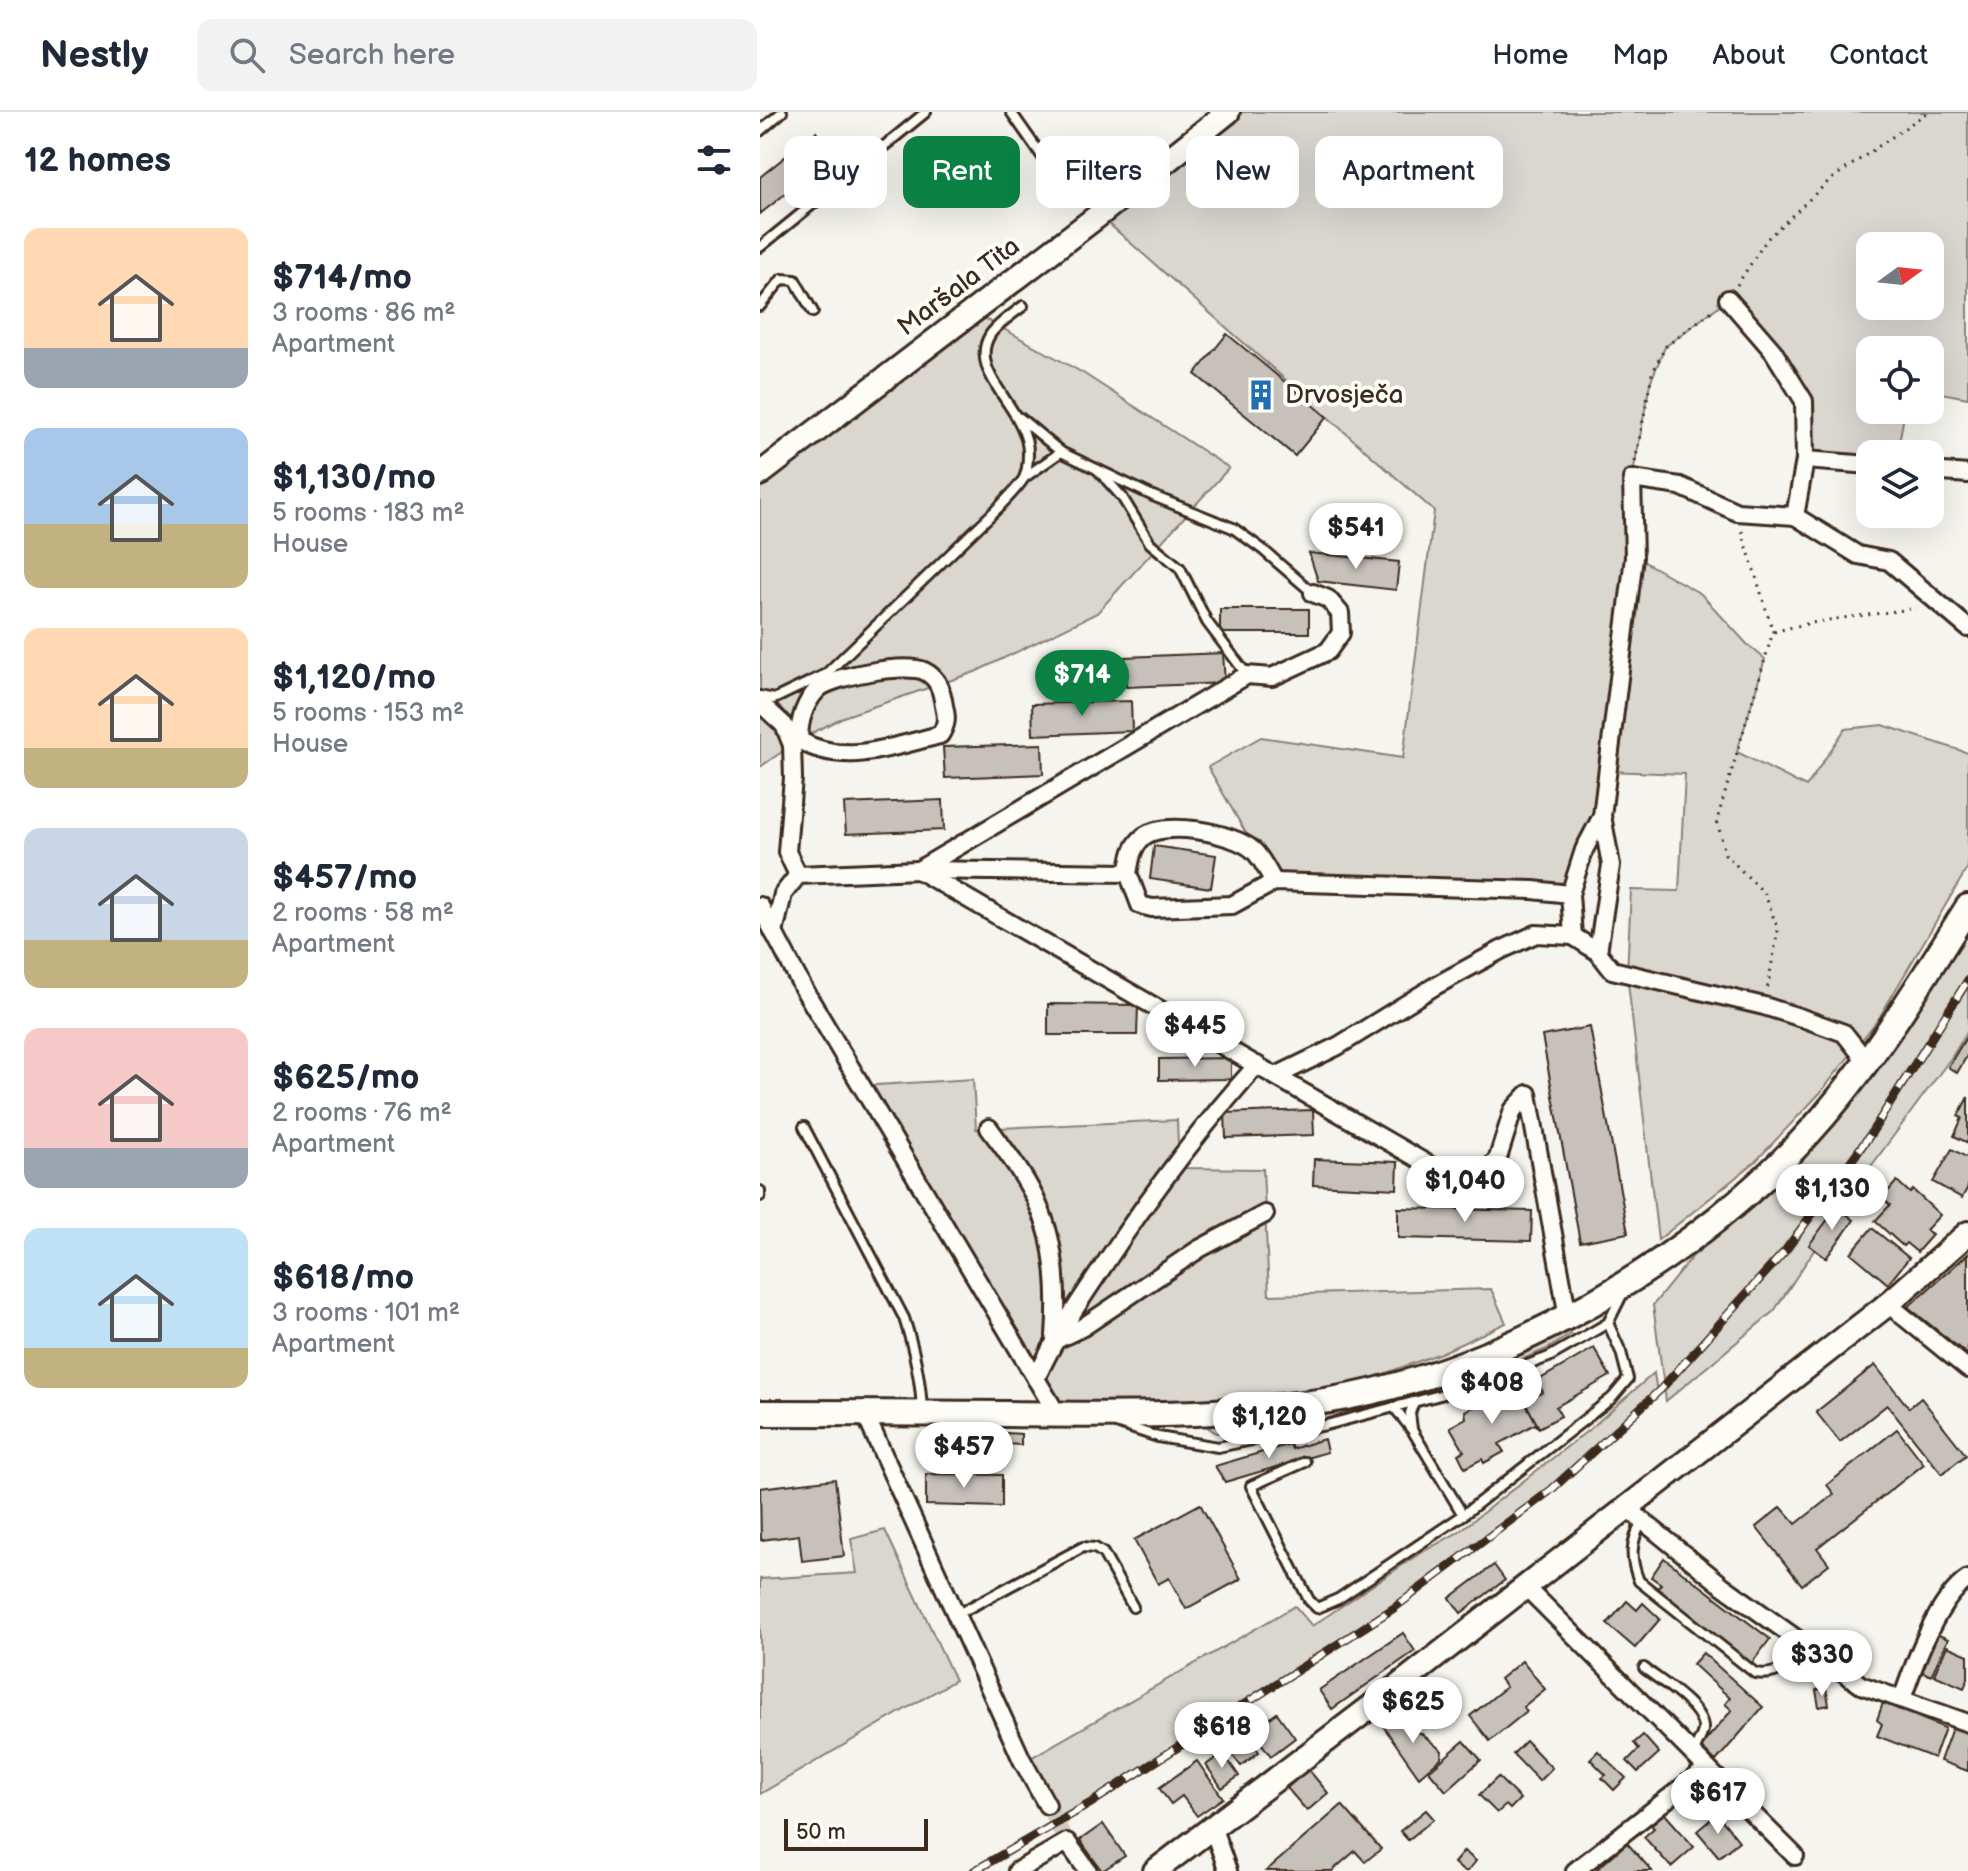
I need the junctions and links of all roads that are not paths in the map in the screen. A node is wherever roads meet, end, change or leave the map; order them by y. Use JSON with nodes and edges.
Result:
{"nodes":[{"id":1,"x":782,"y":112,"type":"edge"},
{"id":2,"x":926,"y":112,"type":"edge"},
{"id":3,"x":1011,"y":112,"type":"edge"},
{"id":4,"x":1228,"y":112,"type":"edge"},
{"id":5,"x":760,"y":131,"type":"edge"},
{"id":6,"x":1036,"y":148,"type":"edge"},
{"id":7,"x":760,"y":247,"type":"edge"},
{"id":8,"x":1728,"y":299,"type":"road end"},
{"id":9,"x":760,"y":306,"type":"edge"},
{"id":10,"x":1023,"y":306,"type":"dead end"},
{"id":11,"x":813,"y":312,"type":"dead end"},
{"id":12,"x":1019,"y":418,"type":"junction"},
{"id":13,"x":1061,"y":452,"type":"junction"},
{"id":14,"x":1805,"y":460,"type":"junction"},
{"id":15,"x":1856,"y":464,"type":"edge"},
{"id":16,"x":1095,"y":466,"type":"junction"},
{"id":17,"x":1944,"y":472,"type":"edge"},
{"id":18,"x":760,"y":474,"type":"edge"},
{"id":19,"x":1968,"y":474,"type":"edge"},
{"id":20,"x":1024,"y":477,"type":"junction"},
{"id":21,"x":1795,"y":516,"type":"junction"},
{"id":22,"x":1313,"y":593,"type":"joint"},
{"id":23,"x":1968,"y":628,"type":"edge"},
{"id":24,"x":1247,"y":675,"type":"junction"},
{"id":25,"x":823,"y":680,"type":"junction"},
{"id":26,"x":760,"y":696,"type":"edge"},
{"id":27,"x":760,"y":703,"type":"edge"},
{"id":28,"x":795,"y":743,"type":"junction"},
{"id":29,"x":1602,"y":816,"type":"junction"},
{"id":30,"x":918,"y":870,"type":"junction"},
{"id":31,"x":1128,"y":873,"type":"junction"},
{"id":32,"x":798,"y":875,"type":"junction"},
{"id":33,"x":1274,"y":882,"type":"junction"},
{"id":34,"x":1570,"y":894,"type":"junction"},
{"id":35,"x":760,"y":906,"type":"edge"},
{"id":36,"x":1968,"y":907,"type":"edge"},
{"id":37,"x":774,"y":933,"type":"junction"},
{"id":38,"x":1573,"y":936,"type":"junction"},
{"id":39,"x":1598,"y":952,"type":"junction"},
{"id":40,"x":1867,"y":1062,"type":"junction"},
{"id":41,"x":1257,"y":1065,"type":"junction"},
{"id":42,"x":1276,"y":1076,"type":"junction"},
{"id":43,"x":804,"y":1127,"type":"dead end"},
{"id":44,"x":989,"y":1128,"type":"dead end"},
{"id":45,"x":1265,"y":1214,"type":"dead end"},
{"id":46,"x":1968,"y":1233,"type":"edge"},
{"id":47,"x":1630,"y":1280,"type":"junction"},
{"id":48,"x":1888,"y":1304,"type":"junction"},
{"id":49,"x":1568,"y":1317,"type":"junction"},
{"id":50,"x":1608,"y":1323,"type":"junction"},
{"id":51,"x":1054,"y":1341,"type":"junction"},
{"id":52,"x":1968,"y":1369,"type":"edge"},
{"id":53,"x":1036,"y":1379,"type":"junction"},
{"id":54,"x":1414,"y":1402,"type":"junction"},
{"id":55,"x":1394,"y":1407,"type":"junction"},
{"id":56,"x":760,"y":1413,"type":"edge"},
{"id":57,"x":922,"y":1413,"type":"junction"},
{"id":58,"x":865,"y":1414,"type":"junction"},
{"id":59,"x":1057,"y":1414,"type":"junction"},
{"id":60,"x":1088,"y":1415,"type":"junction"},
{"id":61,"x":1412,"y":1430,"type":"junction"},
{"id":62,"x":1305,"y":1462,"type":"dead end"},
{"id":63,"x":1463,"y":1515,"type":"junction"},
{"id":64,"x":1634,"y":1515,"type":"junction"},
{"id":65,"x":1968,"y":1579,"type":"edge"},
{"id":66,"x":1525,"y":1586,"type":"junction"},
{"id":67,"x":1133,"y":1607,"type":"dead end"},
{"id":68,"x":956,"y":1615,"type":"junction"},
{"id":69,"x":1800,"y":1643,"type":"junction"},
{"id":70,"x":1644,"y":1668,"type":"dead end"},
{"id":71,"x":1902,"y":1699,"type":"junction"},
{"id":72,"x":1968,"y":1723,"type":"edge"},
{"id":73,"x":1692,"y":1753,"type":"junction"},
{"id":74,"x":1707,"y":1768,"type":"junction"},
{"id":75,"x":1047,"y":1805,"type":"tunnel mouth"},
{"id":76,"x":1213,"y":1829,"type":"junction"},
{"id":77,"x":1795,"y":1856,"type":"dead end"},
{"id":78,"x":1017,"y":1871,"type":"edge"},
{"id":79,"x":1088,"y":1871,"type":"edge"},
{"id":80,"x":1155,"y":1871,"type":"edge"},
{"id":81,"x":1228,"y":1871,"type":"edge"},
{"id":82,"x":1575,"y":1871,"type":"edge"}],
"edges":[{"from":1,"to":5,"type":"lane"},
{"from":2,"to":7,"type":"lane"},
{"from":3,"to":6,"type":"lane"},
{"from":4,"to":18,"type":"street","name":"Maršala Tita"},
{"from":8,"to":14,"type":"street"},
{"from":9,"to":11,"type":"lane"},
{"from":10,"to":12,"type":"lane"},
{"from":12,"to":13,"type":"lane"},
{"from":12,"to":20,"type":"lane"},
{"from":13,"to":16,"type":"lane"},
{"from":13,"to":20,"type":"lane"},
{"from":14,"to":15,"type":"street"},
{"from":14,"to":21,"type":"street"},
{"from":16,"to":22,"type":"lane"},
{"from":16,"to":24,"type":"lane"},
{"from":17,"to":19,"type":"street"},
{"from":20,"to":25,"type":"lane"},
{"from":21,"to":23,"type":"street"},
{"from":21,"to":29,"type":"street"},
{"from":22,"to":24,"type":"street"},
{"from":24,"to":30,"type":"street"},
{"from":25,"to":26,"type":"lane"},
{"from":25,"to":28,"type":"street"},
{"from":25,"to":28,"type":"street"},
{"from":27,"to":28,"type":"street"},
{"from":28,"to":32,"type":"street"},
{"from":29,"to":34,"type":"street"},
{"from":29,"to":39,"type":"street"},
{"from":30,"to":31,"type":"street"},
{"from":30,"to":32,"type":"street"},
{"from":30,"to":41,"type":"street"},
{"from":31,"to":33,"type":"street"},
{"from":31,"to":33,"type":"street"},
{"from":32,"to":37,"type":"street"},
{"from":33,"to":34,"type":"street"},
{"from":34,"to":38,"type":"street"},
{"from":35,"to":37,"type":"street"},
{"from":36,"to":40,"type":"main road"},
{"from":37,"to":53,"type":"street"},
{"from":38,"to":39,"type":"street"},
{"from":38,"to":42,"type":"street"},
{"from":39,"to":40,"type":"street"},
{"from":40,"to":47,"type":"main road"},
{"from":41,"to":42,"type":"street"},
{"from":41,"to":51,"type":"street"},
{"from":42,"to":49,"type":"street"},
{"from":43,"to":57,"type":"lane"},
{"from":44,"to":51,"type":"street"},
{"from":45,"to":51,"type":"street"},
{"from":46,"to":48,"type":"street"},
{"from":47,"to":49,"type":"main road"},
{"from":47,"to":50,"type":"lane"},
{"from":48,"to":52,"type":"street"},
{"from":48,"to":64,"type":"street"},
{"from":49,"to":60,"type":"main road"},
{"from":50,"to":54,"type":"lane"},
{"from":50,"to":63,"type":"lane"},
{"from":51,"to":53,"type":"street"},
{"from":53,"to":59,"type":"street"},
{"from":54,"to":55,"type":"lane"},
{"from":54,"to":61,"type":"lane"},
{"from":55,"to":60,"type":"lane"},
{"from":55,"to":61,"type":"lane"},
{"from":56,"to":58,"type":"main road"},
{"from":57,"to":58,"type":"main road"},
{"from":57,"to":59,"type":"main road"},
{"from":58,"to":68,"type":"street"},
{"from":59,"to":60,"type":"main road"},
{"from":61,"to":63,"type":"lane"},
{"from":62,"to":63,"type":"lane"},
{"from":64,"to":66,"type":"street"},
{"from":64,"to":69,"type":"street"},
{"from":64,"to":69,"type":"lane"},
{"from":65,"to":71,"type":"street"},
{"from":66,"to":73,"type":"street"},
{"from":66,"to":76,"type":"street"},
{"from":67,"to":68,"type":"lane"},
{"from":68,"to":75,"type":"street"},
{"from":69,"to":71,"type":"street"},
{"from":70,"to":73,"type":"lane"},
{"from":71,"to":72,"type":"street"},
{"from":73,"to":74,"type":"street"},
{"from":74,"to":77,"type":"street"},
{"from":74,"to":82,"type":"street"},
{"from":76,"to":80,"type":"street"},
{"from":76,"to":81,"type":"street"},
{"from":78,"to":79,"type":"street"}]}
